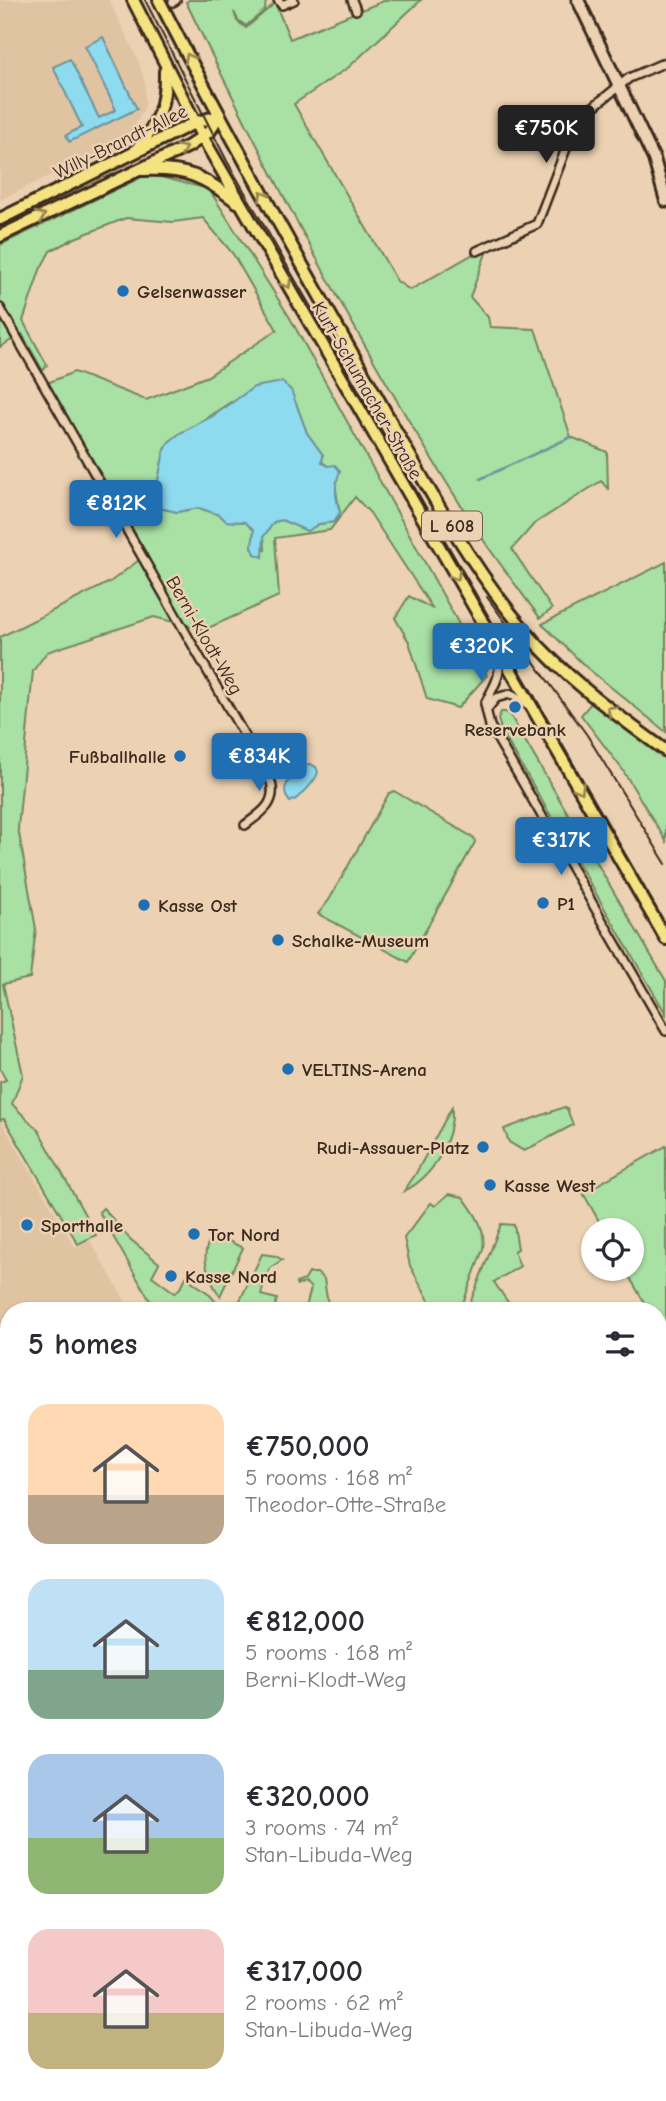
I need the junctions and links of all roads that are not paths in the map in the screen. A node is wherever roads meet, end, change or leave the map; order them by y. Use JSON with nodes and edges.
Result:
{"nodes":[{"id":1,"x":133,"y":0,"type":"edge"},
{"id":2,"x":159,"y":0,"type":"edge"},
{"id":3,"x":278,"y":0,"type":"edge"},
{"id":4,"x":294,"y":0,"type":"edge"},
{"id":5,"x":352,"y":0,"type":"edge"},
{"id":6,"x":578,"y":0,"type":"edge"},
{"id":7,"x":356,"y":10,"type":"dead end"},
{"id":8,"x":666,"y":62,"type":"edge"},
{"id":9,"x":165,"y":64,"type":"junction"},
{"id":10,"x":620,"y":86,"type":"junction"},
{"id":11,"x":218,"y":116,"type":"junction"},
{"id":12,"x":194,"y":123,"type":"junction"},
{"id":13,"x":203,"y":138,"type":"junction"},
{"id":14,"x":131,"y":156,"type":"junction"},
{"id":15,"x":137,"y":171,"type":"junction"},
{"id":16,"x":666,"y":201,"type":"edge"},
{"id":17,"x":242,"y":206,"type":"junction"},
{"id":18,"x":0,"y":219,"type":"edge"},
{"id":19,"x":0,"y":236,"type":"edge"},
{"id":20,"x":477,"y":251,"type":"dead end"},
{"id":21,"x":0,"y":308,"type":"edge"},
{"id":22,"x":498,"y":648,"type":"junction"},
{"id":23,"x":533,"y":708,"type":"junction"},
{"id":24,"x":486,"y":711,"type":"junction"},
{"id":25,"x":666,"y":751,"type":"edge"},
{"id":26,"x":245,"y":825,"type":"dead end"},
{"id":27,"x":666,"y":939,"type":"edge"},
{"id":28,"x":666,"y":1031,"type":"edge"}],
"edges":[{"from":1,"to":9,"type":"main road","name":"Kurt-Schumacher-Straße","number":"L 608"},
{"from":11,"to":2,"type":"main road","name":"Kurt-Schumacher-Straße","number":"L 608","one_way":true},
{"from":3,"to":4,"type":"street"},
{"from":5,"to":7,"type":"street"},
{"from":6,"to":10,"type":"street"},
{"from":8,"to":10,"type":"street"},
{"from":9,"to":12,"type":"main road","name":"Kurt-Schumacher-Straße","number":"L 608"},
{"from":9,"to":14,"type":"main road"},
{"from":10,"to":16,"type":"street"},
{"from":10,"to":20,"type":"street"},
{"from":11,"to":12,"type":"main road","name":"Willy-Brandt-Allee"},
{"from":11,"to":13,"type":"main road","name":"Willy-Brandt-Allee"},
{"from":25,"to":11,"type":"main road","name":"Kurt-Schumacher-Straße","number":"L 608","one_way":true},
{"from":12,"to":13,"type":"main road","name":"Kurt-Schumacher-Straße","number":"L 608"},
{"from":12,"to":14,"type":"main road","name":"Willy-Brandt-Allee"},
{"from":15,"to":13,"type":"main road","name":"Willy-Brandt-Allee","one_way":true},
{"from":13,"to":17,"type":"main road","name":"Kurt-Schumacher-Straße","number":"L 608"},
{"from":14,"to":18,"type":"main road","name":"Willy-Brandt-Allee"},
{"from":15,"to":17,"type":"main road"},
{"from":19,"to":15,"type":"main road","name":"Willy-Brandt-Allee","one_way":true},
{"from":17,"to":22,"type":"main road","name":"Kurt-Schumacher-Straße","number":"L 608","one_way":true},
{"from":21,"to":26,"type":"street","name":"Berni-Klodt-Weg"},
{"from":22,"to":23,"type":"main road","name":"Kurt-Schumacher-Straße","number":"L 608"},
{"from":22,"to":24,"type":"street"},
{"from":23,"to":24,"type":"street"},
{"from":23,"to":27,"type":"main road","name":"Kurt-Schumacher-Straße","number":"L 608","one_way":true},
{"from":24,"to":28,"type":"street"}]}
